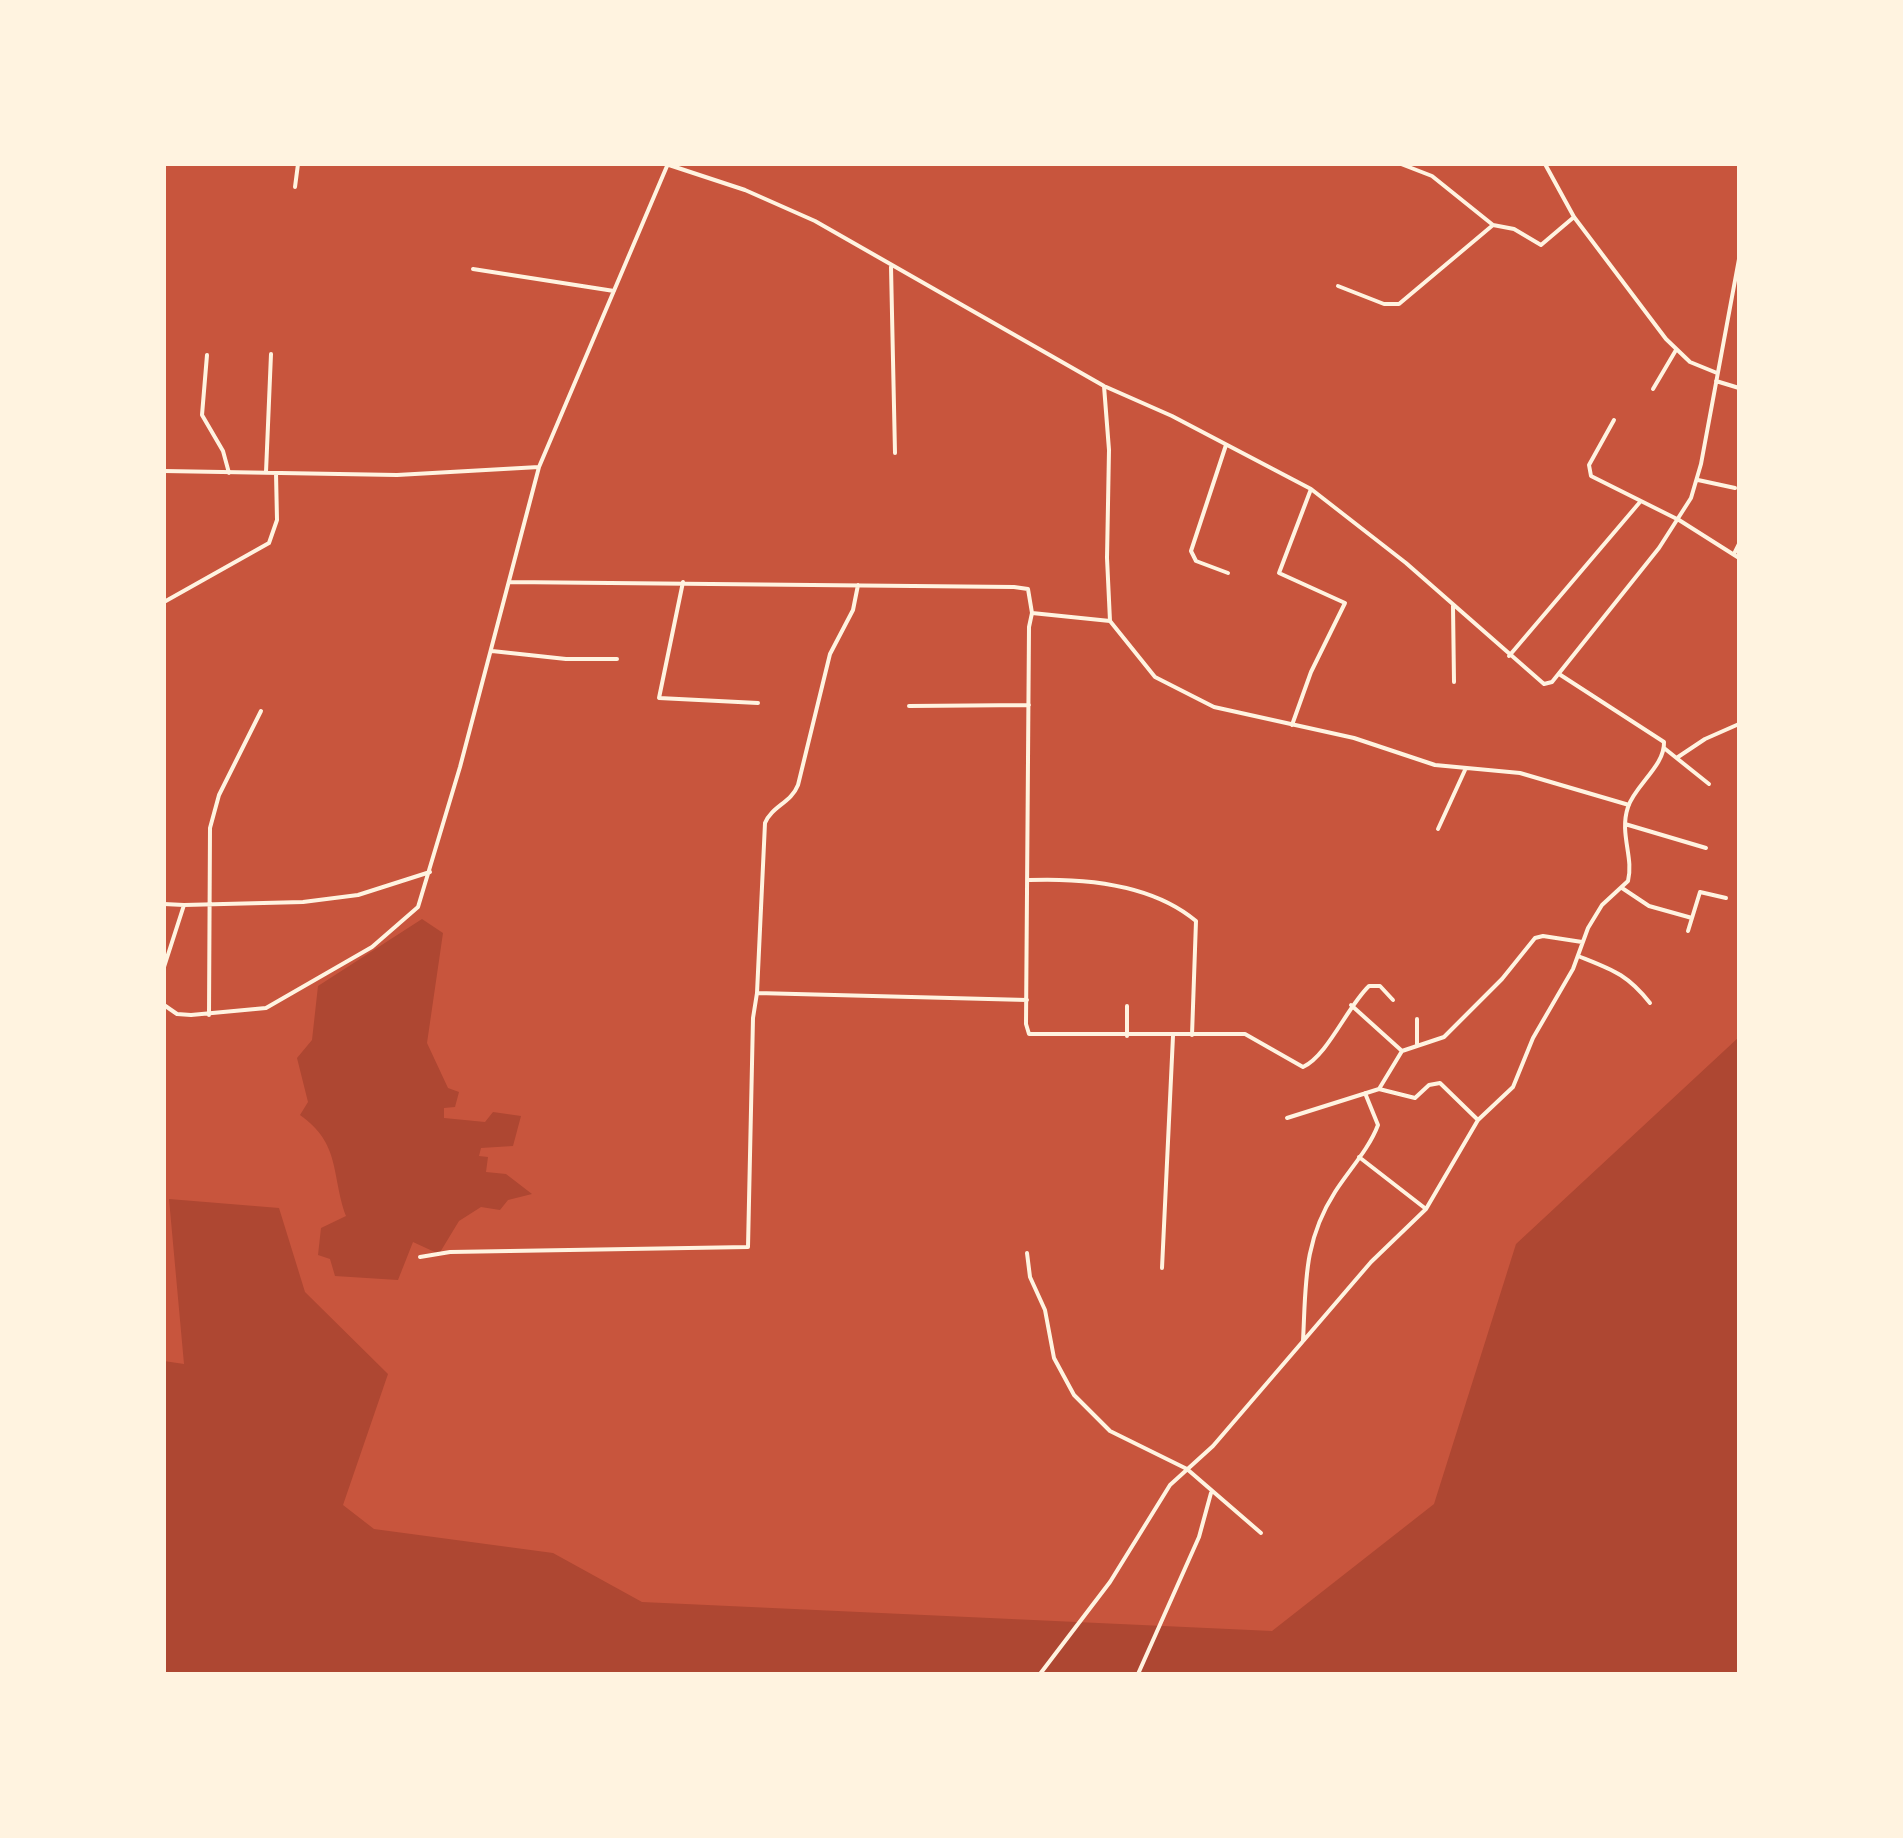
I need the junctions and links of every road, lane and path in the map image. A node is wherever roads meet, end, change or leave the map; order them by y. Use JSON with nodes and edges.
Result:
{"nodes":[{"id":1,"x":298,"y":164,"type":"edge"},
{"id":2,"x":667,"y":164,"type":"edge"},
{"id":3,"x":1401,"y":164,"type":"edge"},
{"id":4,"x":1545,"y":164,"type":"edge"},
{"id":5,"x":295,"y":187,"type":"dead end"},
{"id":6,"x":1574,"y":217,"type":"junction"},
{"id":7,"x":1493,"y":225,"type":"junction"},
{"id":8,"x":1739,"y":259,"type":"edge"},
{"id":9,"x":891,"y":266,"type":"junction"},
{"id":10,"x":473,"y":269,"type":"dead end"},
{"id":11,"x":1338,"y":286,"type":"dead end"},
{"id":12,"x":614,"y":291,"type":"junction"},
{"id":13,"x":1676,"y":350,"type":"junction"},
{"id":14,"x":271,"y":354,"type":"dead end"},
{"id":15,"x":207,"y":355,"type":"dead end"},
{"id":16,"x":1717,"y":373,"type":"junction"},
{"id":17,"x":1716,"y":381,"type":"junction"},
{"id":18,"x":1104,"y":386,"type":"junction"},
{"id":19,"x":1739,"y":388,"type":"edge"},
{"id":20,"x":1653,"y":389,"type":"dead end"},
{"id":21,"x":1614,"y":420,"type":"dead end"},
{"id":22,"x":1226,"y":445,"type":"junction"},
{"id":23,"x":895,"y":453,"type":"dead end"},
{"id":24,"x":539,"y":467,"type":"junction"},
{"id":25,"x":164,"y":471,"type":"edge"},
{"id":26,"x":266,"y":472,"type":"junction"},
{"id":27,"x":229,"y":473,"type":"junction"},
{"id":28,"x":276,"y":473,"type":"junction"},
{"id":29,"x":1698,"y":480,"type":"junction"},
{"id":30,"x":1735,"y":488,"type":"dead end"},
{"id":31,"x":1311,"y":489,"type":"junction"},
{"id":32,"x":1640,"y":502,"type":"junction"},
{"id":33,"x":1679,"y":520,"type":"junction"},
{"id":34,"x":1739,"y":544,"type":"edge"},
{"id":35,"x":1734,"y":554,"type":"junction"},
{"id":36,"x":1739,"y":558,"type":"edge"},
{"id":37,"x":1228,"y":573,"type":"dead end"},
{"id":38,"x":509,"y":582,"type":"junction"},
{"id":39,"x":683,"y":582,"type":"junction"},
{"id":40,"x":858,"y":585,"type":"junction"},
{"id":41,"x":164,"y":602,"type":"edge"},
{"id":42,"x":1453,"y":606,"type":"junction"},
{"id":43,"x":1032,"y":613,"type":"junction"},
{"id":44,"x":1110,"y":621,"type":"junction"},
{"id":45,"x":492,"y":651,"type":"junction"},
{"id":46,"x":1509,"y":656,"type":"junction"},
{"id":47,"x":617,"y":659,"type":"dead end"},
{"id":48,"x":1559,"y":674,"type":"junction"},
{"id":49,"x":1454,"y":682,"type":"dead end"},
{"id":50,"x":758,"y":703,"type":"dead end"},
{"id":51,"x":1029,"y":705,"type":"junction"},
{"id":52,"x":909,"y":706,"type":"dead end"},
{"id":53,"x":261,"y":711,"type":"dead end"},
{"id":54,"x":1739,"y":724,"type":"edge"},
{"id":55,"x":1292,"y":725,"type":"junction"},
{"id":56,"x":1664,"y":748,"type":"junction"},
{"id":57,"x":1678,"y":757,"type":"junction"},
{"id":58,"x":1466,"y":769,"type":"junction"},
{"id":59,"x":1709,"y":784,"type":"dead end"},
{"id":60,"x":1629,"y":805,"type":"junction"},
{"id":61,"x":1625,"y":824,"type":"junction"},
{"id":62,"x":1438,"y":829,"type":"dead end"},
{"id":63,"x":1706,"y":848,"type":"dead end"},
{"id":64,"x":430,"y":872,"type":"junction"},
{"id":65,"x":1028,"y":880,"type":"junction"},
{"id":66,"x":1622,"y":888,"type":"junction"},
{"id":67,"x":1726,"y":898,"type":"dead end"},
{"id":68,"x":208,"y":903,"type":"junction"},
{"id":69,"x":164,"y":904,"type":"edge"},
{"id":70,"x":184,"y":905,"type":"junction"},
{"id":71,"x":1692,"y":918,"type":"junction"},
{"id":72,"x":1688,"y":931,"type":"dead end"},
{"id":73,"x":1582,"y":942,"type":"junction"},
{"id":74,"x":1578,"y":956,"type":"junction"},
{"id":75,"x":164,"y":967,"type":"edge"},
{"id":76,"x":757,"y":993,"type":"junction"},
{"id":77,"x":1027,"y":1000,"type":"junction"},
{"id":78,"x":1393,"y":1000,"type":"dead end"},
{"id":79,"x":1650,"y":1003,"type":"dead end"},
{"id":80,"x":164,"y":1005,"type":"edge"},
{"id":81,"x":1351,"y":1005,"type":"junction"},
{"id":82,"x":1127,"y":1006,"type":"dead end"},
{"id":83,"x":209,"y":1015,"type":"junction"},
{"id":84,"x":1417,"y":1019,"type":"dead end"},
{"id":85,"x":1192,"y":1035,"type":"junction"},
{"id":86,"x":1127,"y":1036,"type":"junction"},
{"id":87,"x":1173,"y":1036,"type":"junction"},
{"id":88,"x":1417,"y":1044,"type":"junction"},
{"id":89,"x":1402,"y":1051,"type":"junction"},
{"id":90,"x":1379,"y":1089,"type":"junction"},
{"id":91,"x":1365,"y":1093,"type":"junction"},
{"id":92,"x":1287,"y":1118,"type":"dead end"},
{"id":93,"x":1478,"y":1120,"type":"junction"},
{"id":94,"x":1359,"y":1157,"type":"junction"},
{"id":95,"x":1426,"y":1209,"type":"junction"},
{"id":96,"x":1027,"y":1253,"type":"dead end"},
{"id":97,"x":420,"y":1257,"type":"dead end"},
{"id":98,"x":1162,"y":1268,"type":"dead end"},
{"id":99,"x":1303,"y":1341,"type":"junction"},
{"id":100,"x":1187,"y":1469,"type":"junction"},
{"id":101,"x":1211,"y":1493,"type":"junction"},
{"id":102,"x":1261,"y":1533,"type":"dead end"},
{"id":103,"x":1040,"y":1674,"type":"edge"},
{"id":104,"x":1138,"y":1674,"type":"edge"}],
"edges":[{"from":1,"to":5,"type":"street"},
{"from":2,"to":9,"type":"street"},
{"from":2,"to":12,"type":"street"},
{"from":3,"to":7,"type":"street"},
{"from":4,"to":6,"type":"street"},
{"from":6,"to":7,"type":"street"},
{"from":6,"to":13,"type":"street"},
{"from":7,"to":11,"type":"street"},
{"from":8,"to":16,"type":"street"},
{"from":9,"to":18,"type":"street"},
{"from":9,"to":23,"type":"street"},
{"from":10,"to":12,"type":"street"},
{"from":12,"to":24,"type":"street"},
{"from":13,"to":16,"type":"street"},
{"from":13,"to":20,"type":"street"},
{"from":14,"to":26,"type":"street"},
{"from":15,"to":27,"type":"street"},
{"from":16,"to":17,"type":"street"},
{"from":17,"to":19,"type":"street"},
{"from":17,"to":29,"type":"street"},
{"from":18,"to":22,"type":"street"},
{"from":18,"to":44,"type":"street"},
{"from":21,"to":32,"type":"street"},
{"from":22,"to":31,"type":"street"},
{"from":22,"to":37,"type":"street"},
{"from":24,"to":28,"type":"street"},
{"from":24,"to":38,"type":"street"},
{"from":25,"to":27,"type":"street"},
{"from":26,"to":27,"type":"street"},
{"from":26,"to":28,"type":"street"},
{"from":28,"to":41,"type":"street"},
{"from":29,"to":30,"type":"street"},
{"from":29,"to":33,"type":"street"},
{"from":31,"to":42,"type":"street"},
{"from":31,"to":55,"type":"street"},
{"from":32,"to":33,"type":"street"},
{"from":32,"to":46,"type":"street"},
{"from":33,"to":35,"type":"street"},
{"from":33,"to":48,"type":"street"},
{"from":34,"to":35,"type":"street"},
{"from":35,"to":36,"type":"street"},
{"from":38,"to":39,"type":"street"},
{"from":38,"to":45,"type":"street"},
{"from":39,"to":40,"type":"street"},
{"from":39,"to":50,"type":"street"},
{"from":40,"to":43,"type":"street"},
{"from":40,"to":76,"type":"street"},
{"from":42,"to":46,"type":"street"},
{"from":42,"to":49,"type":"street"},
{"from":43,"to":44,"type":"street"},
{"from":43,"to":51,"type":"street"},
{"from":44,"to":55,"type":"street"},
{"from":45,"to":47,"type":"street"},
{"from":45,"to":64,"type":"street"},
{"from":46,"to":48,"type":"street"},
{"from":48,"to":56,"type":"street"},
{"from":51,"to":52,"type":"street"},
{"from":51,"to":65,"type":"street"},
{"from":53,"to":68,"type":"street"},
{"from":54,"to":57,"type":"street"},
{"from":55,"to":58,"type":"street"},
{"from":56,"to":57,"type":"street"},
{"from":56,"to":60,"type":"street"},
{"from":57,"to":59,"type":"street"},
{"from":58,"to":60,"type":"street"},
{"from":58,"to":62,"type":"street"},
{"from":60,"to":61,"type":"street"},
{"from":61,"to":63,"type":"street"},
{"from":61,"to":66,"type":"street"},
{"from":64,"to":68,"type":"street"},
{"from":64,"to":83,"type":"street"},
{"from":65,"to":77,"type":"street"},
{"from":65,"to":85,"type":"street"},
{"from":66,"to":71,"type":"street"},
{"from":66,"to":73,"type":"street"},
{"from":67,"to":71,"type":"street"},
{"from":68,"to":70,"type":"street"},
{"from":68,"to":83,"type":"street"},
{"from":69,"to":70,"type":"street"},
{"from":70,"to":75,"type":"street"},
{"from":71,"to":72,"type":"street"},
{"from":73,"to":74,"type":"street"},
{"from":73,"to":88,"type":"street"},
{"from":74,"to":79,"type":"street"},
{"from":74,"to":93,"type":"street"},
{"from":76,"to":77,"type":"street"},
{"from":76,"to":97,"type":"street"},
{"from":77,"to":86,"type":"street"},
{"from":78,"to":81,"type":"street"},
{"from":80,"to":83,"type":"street"},
{"from":81,"to":85,"type":"street"},
{"from":81,"to":89,"type":"street"},
{"from":82,"to":86,"type":"street"},
{"from":84,"to":88,"type":"street"},
{"from":85,"to":87,"type":"street"},
{"from":86,"to":87,"type":"street"},
{"from":87,"to":98,"type":"street"},
{"from":88,"to":89,"type":"street"},
{"from":89,"to":90,"type":"street"},
{"from":90,"to":91,"type":"street"},
{"from":90,"to":93,"type":"street"},
{"from":91,"to":92,"type":"street"},
{"from":91,"to":94,"type":"street"},
{"from":93,"to":95,"type":"street"},
{"from":94,"to":95,"type":"street"},
{"from":94,"to":99,"type":"street"},
{"from":95,"to":99,"type":"street"},
{"from":96,"to":100,"type":"street"},
{"from":99,"to":100,"type":"street"},
{"from":100,"to":101,"type":"street"},
{"from":100,"to":103,"type":"street"},
{"from":101,"to":102,"type":"street"},
{"from":101,"to":104,"type":"street"}]}
